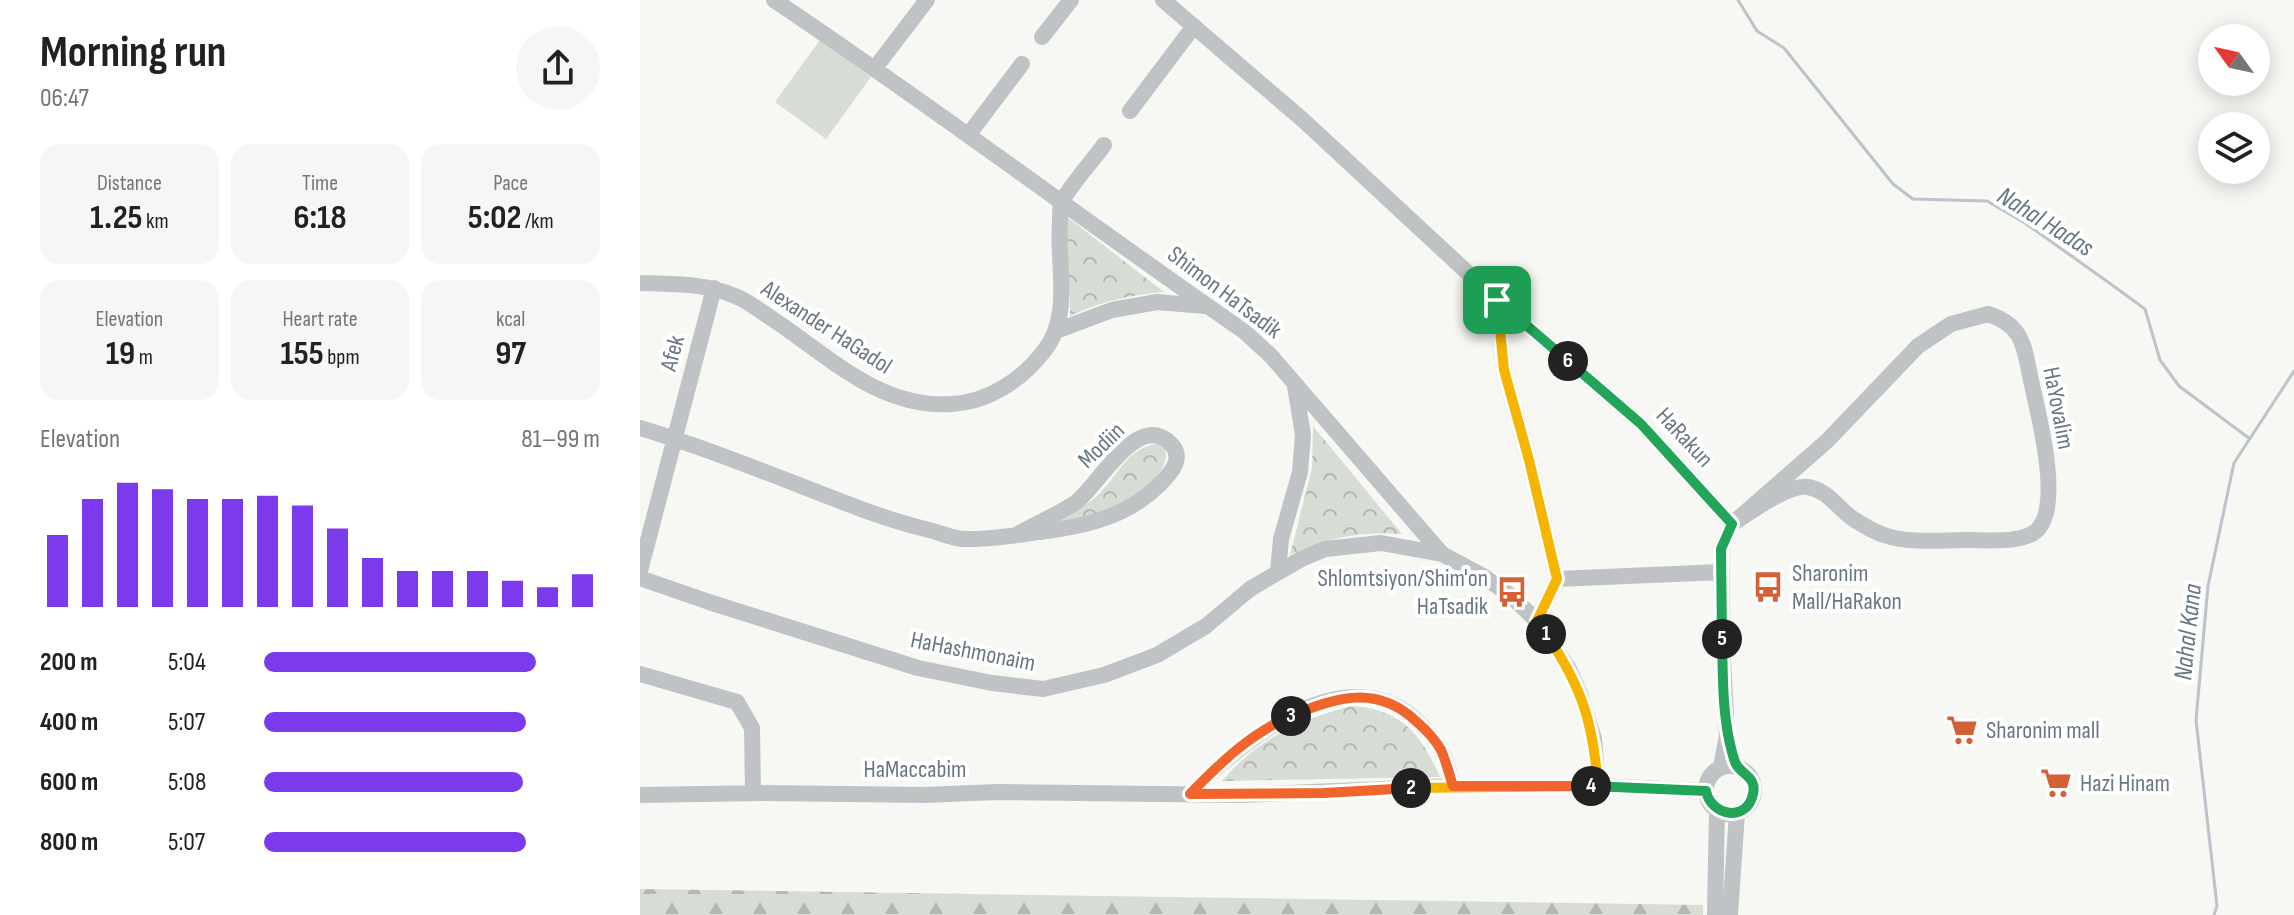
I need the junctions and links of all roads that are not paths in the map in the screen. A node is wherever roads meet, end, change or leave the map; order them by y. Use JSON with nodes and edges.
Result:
{"nodes":[{"id":1,"x":775,"y":0,"type":"edge"},
{"id":2,"x":927,"y":0,"type":"edge"},
{"id":3,"x":1071,"y":0,"type":"edge"},
{"id":4,"x":1163,"y":0,"type":"edge"},
{"id":5,"x":1194,"y":26,"type":"junction"},
{"id":6,"x":1042,"y":37,"type":"dead end"},
{"id":7,"x":1022,"y":64,"type":"dead end"},
{"id":8,"x":875,"y":68,"type":"junction"},
{"id":9,"x":1130,"y":111,"type":"dead end"},
{"id":10,"x":969,"y":134,"type":"junction"},
{"id":11,"x":1104,"y":145,"type":"dead end"},
{"id":12,"x":1061,"y":203,"type":"junction"},
{"id":13,"x":640,"y":283,"type":"edge"},
{"id":14,"x":714,"y":288,"type":"junction"},
{"id":15,"x":1497,"y":300,"type":"junction"},
{"id":16,"x":1208,"y":306,"type":"junction"},
{"id":17,"x":1056,"y":331,"type":"junction"},
{"id":18,"x":1295,"y":384,"type":"junction"},
{"id":19,"x":640,"y":428,"type":"edge"},
{"id":20,"x":674,"y":439,"type":"junction"},
{"id":21,"x":1732,"y":524,"type":"junction"},
{"id":22,"x":1016,"y":535,"type":"junction"},
{"id":23,"x":1442,"y":554,"type":"junction"},
{"id":24,"x":640,"y":571,"type":"edge"},
{"id":25,"x":1278,"y":572,"type":"junction"},
{"id":26,"x":1721,"y":572,"type":"junction"},
{"id":27,"x":640,"y":578,"type":"edge"},
{"id":28,"x":1557,"y":579,"type":"junction"},
{"id":29,"x":1537,"y":621,"type":"junction"},
{"id":30,"x":640,"y":674,"type":"edge"},
{"id":31,"x":1729,"y":767,"type":"junction"},
{"id":32,"x":1453,"y":786,"type":"junction"},
{"id":33,"x":1598,"y":786,"type":"junction"},
{"id":34,"x":1706,"y":791,"type":"junction"},
{"id":35,"x":753,"y":793,"type":"junction"},
{"id":36,"x":1190,"y":794,"type":"junction"},
{"id":37,"x":640,"y":795,"type":"edge"},
{"id":38,"x":1717,"y":810,"type":"junction"},
{"id":39,"x":1737,"y":813,"type":"junction"},
{"id":40,"x":1715,"y":915,"type":"edge"},
{"id":41,"x":1730,"y":915,"type":"edge"}],
"edges":[{"from":1,"to":8,"type":"street","name":"Shimon HaTsadik"},
{"from":2,"to":8,"type":"street"},
{"from":3,"to":6,"type":"street"},
{"from":4,"to":5,"type":"street","name":"HaRakun"},
{"from":5,"to":9,"type":"street"},
{"from":5,"to":15,"type":"street","name":"HaRakun"},
{"from":7,"to":10,"type":"street"},
{"from":8,"to":10,"type":"street","name":"Shimon HaTsadik"},
{"from":10,"to":12,"type":"street","name":"Shimon HaTsadik"},
{"from":11,"to":12,"type":"street"},
{"from":12,"to":16,"type":"street","name":"Shimon HaTsadik"},
{"from":12,"to":17,"type":"street"},
{"from":13,"to":14,"type":"street","name":"Alexander HaGadol"},
{"from":14,"to":17,"type":"street","name":"Alexander HaGadol"},
{"from":14,"to":20,"type":"street","name":"Afek"},
{"from":15,"to":21,"type":"street","name":"HaRakun"},
{"from":15,"to":28,"type":"street"},
{"from":16,"to":17,"type":"street"},
{"from":16,"to":18,"type":"street","name":"Shimon HaTsadik"},
{"from":18,"to":23,"type":"street","name":"Shimon HaTsadik"},
{"from":18,"to":25,"type":"street"},
{"from":19,"to":20,"type":"street","name":"Modiin"},
{"from":20,"to":22,"type":"street","name":"Modiin"},
{"from":20,"to":24,"type":"street","name":"Afek"},
{"from":21,"to":21,"type":"street","name":"HaYovalim"},
{"from":21,"to":26,"type":"street"},
{"from":22,"to":22,"type":"street","name":"Modiin"},
{"from":23,"to":25,"type":"street","name":"HaHashmonaim"},
{"from":23,"to":29,"type":"street","name":"Shimon HaTsadik"},
{"from":25,"to":27,"type":"street","name":"HaHashmonaim"},
{"from":26,"to":28,"type":"street"},
{"from":26,"to":31,"type":"street"},
{"from":28,"to":29,"type":"street"},
{"from":29,"to":33,"type":"street","name":"Shimon HaTsadik"},
{"from":30,"to":35,"type":"street"},
{"from":31,"to":34,"type":"street"},
{"from":31,"to":39,"type":"street"},
{"from":32,"to":33,"type":"street","name":"HaMaccabim"},
{"from":32,"to":36,"type":"street","name":"HaMaccabim"},
{"from":32,"to":36,"type":"street"},
{"from":33,"to":34,"type":"street","name":"HaMaccabim"},
{"from":34,"to":38,"type":"street"},
{"from":35,"to":36,"type":"street","name":"HaMaccabim"},
{"from":35,"to":37,"type":"street","name":"HaMaccabim"},
{"from":38,"to":39,"type":"street"},
{"from":38,"to":40,"type":"street"},
{"from":39,"to":41,"type":"street"}]}
